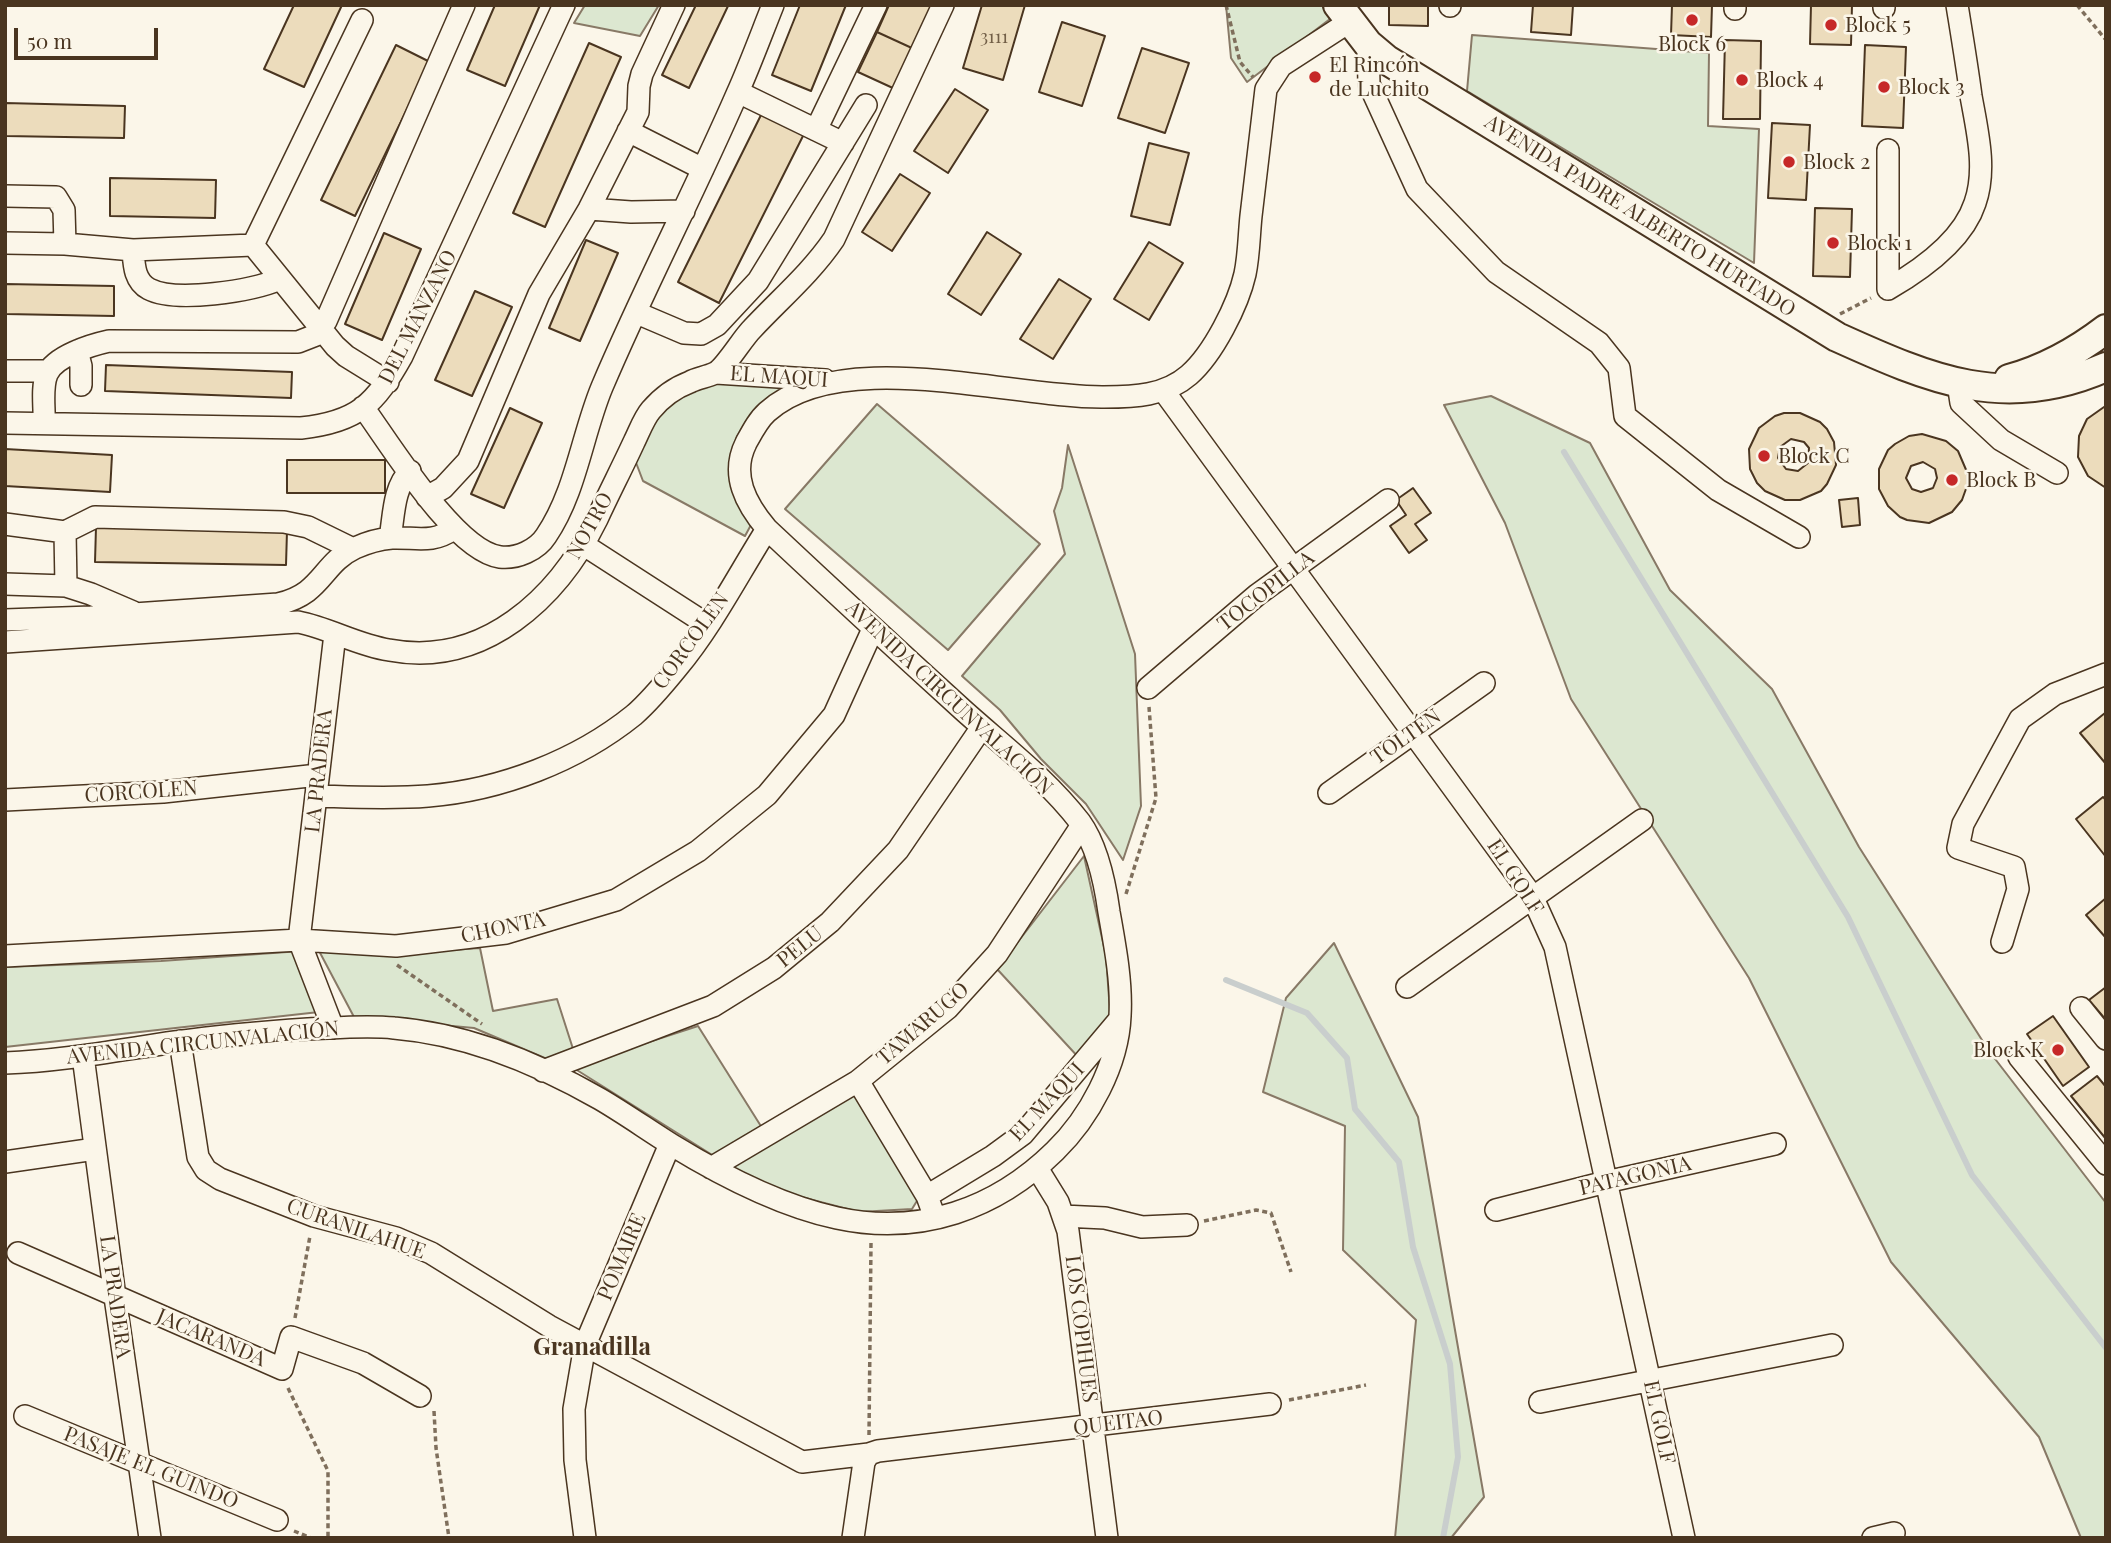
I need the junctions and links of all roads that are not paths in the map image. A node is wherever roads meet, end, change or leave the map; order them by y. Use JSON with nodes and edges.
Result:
{"nodes":[{"id":1,"x":464,"y":5,"type":"edge"},
{"id":2,"x":565,"y":5,"type":"edge"},
{"id":3,"x":674,"y":5,"type":"edge"},
{"id":4,"x":773,"y":5,"type":"edge"},
{"id":5,"x":876,"y":5,"type":"edge"},
{"id":6,"x":943,"y":5,"type":"edge"},
{"id":7,"x":1957,"y":5,"type":"edge"},
{"id":8,"x":1344,"y":13,"type":"edge"},
{"id":9,"x":362,"y":20,"type":"dead end"},
{"id":10,"x":1368,"y":44,"type":"junction"},
{"id":11,"x":738,"y":92,"type":"junction"},
{"id":12,"x":866,"y":105,"type":"dead end"},
{"id":13,"x":816,"y":130,"type":"junction"},
{"id":14,"x":628,"y":131,"type":"junction"},
{"id":15,"x":843,"y":143,"type":"junction"},
{"id":16,"x":1888,"y":150,"type":"dead end"},
{"id":17,"x":703,"y":169,"type":"junction"},
{"id":18,"x":5,"y":196,"type":"edge"},
{"id":19,"x":589,"y":209,"type":"junction"},
{"id":20,"x":684,"y":211,"type":"junction"},
{"id":21,"x":5,"y":243,"type":"edge"},
{"id":22,"x":65,"y":244,"type":"junction"},
{"id":23,"x":253,"y":245,"type":"junction"},
{"id":24,"x":133,"y":250,"type":"junction"},
{"id":25,"x":280,"y":279,"type":"junction"},
{"id":26,"x":636,"y":313,"type":"junction"},
{"id":27,"x":2106,"y":329,"type":"edge"},
{"id":28,"x":320,"y":330,"type":"junction"},
{"id":29,"x":77,"y":351,"type":"junction"},
{"id":30,"x":2106,"y":367,"type":"edge"},
{"id":31,"x":5,"y":371,"type":"edge"},
{"id":32,"x":48,"y":372,"type":"junction"},
{"id":33,"x":716,"y":373,"type":"junction"},
{"id":34,"x":841,"y":381,"type":"junction"},
{"id":35,"x":388,"y":382,"type":"junction"},
{"id":36,"x":1963,"y":384,"type":"junction"},
{"id":37,"x":81,"y":385,"type":"dead end"},
{"id":38,"x":1163,"y":390,"type":"junction"},
{"id":39,"x":363,"y":407,"type":"junction"},
{"id":40,"x":5,"y":423,"type":"edge"},
{"id":41,"x":44,"y":424,"type":"junction"},
{"id":42,"x":410,"y":471,"type":"junction"},
{"id":43,"x":2057,"y":472,"type":"dead end"},
{"id":44,"x":428,"y":497,"type":"junction"},
{"id":45,"x":1388,"y":500,"type":"dead end"},
{"id":46,"x":5,"y":524,"type":"edge"},
{"id":47,"x":453,"y":529,"type":"junction"},
{"id":48,"x":767,"y":529,"type":"junction"},
{"id":49,"x":65,"y":532,"type":"junction"},
{"id":50,"x":1799,"y":537,"type":"dead end"},
{"id":51,"x":390,"y":538,"type":"junction"},
{"id":52,"x":584,"y":545,"type":"junction"},
{"id":53,"x":353,"y":549,"type":"junction"},
{"id":54,"x":1293,"y":569,"type":"junction"},
{"id":55,"x":5,"y":584,"type":"edge"},
{"id":56,"x":66,"y":586,"type":"junction"},
{"id":57,"x":135,"y":613,"type":"junction"},
{"id":58,"x":5,"y":620,"type":"edge"},
{"id":59,"x":708,"y":625,"type":"junction"},
{"id":60,"x":873,"y":629,"type":"junction"},
{"id":61,"x":335,"y":634,"type":"junction"},
{"id":62,"x":5,"y":642,"type":"edge"},
{"id":63,"x":2106,"y":674,"type":"edge"},
{"id":64,"x":1484,"y":683,"type":"dead end"},
{"id":65,"x":1147,"y":688,"type":"road end"},
{"id":66,"x":982,"y":727,"type":"junction"},
{"id":67,"x":1412,"y":733,"type":"junction"},
{"id":68,"x":317,"y":785,"type":"junction"},
{"id":69,"x":1329,"y":793,"type":"dead end"},
{"id":70,"x":5,"y":800,"type":"edge"},
{"id":71,"x":1642,"y":820,"type":"dead end"},
{"id":72,"x":1082,"y":825,"type":"junction"},
{"id":73,"x":1532,"y":896,"type":"junction"},
{"id":74,"x":299,"y":940,"type":"junction"},
{"id":75,"x":2002,"y":942,"type":"dead end"},
{"id":76,"x":5,"y":956,"type":"edge"},
{"id":77,"x":1407,"y":987,"type":"dead end"},
{"id":78,"x":2081,"y":1008,"type":"dead end"},
{"id":79,"x":1120,"y":1018,"type":"junction"},
{"id":80,"x":333,"y":1028,"type":"junction"},
{"id":81,"x":2106,"y":1039,"type":"edge"},
{"id":82,"x":180,"y":1041,"type":"junction"},
{"id":83,"x":83,"y":1056,"type":"junction"},
{"id":84,"x":2019,"y":1057,"type":"dead end"},
{"id":85,"x":5,"y":1063,"type":"edge"},
{"id":86,"x":543,"y":1070,"type":"junction"},
{"id":87,"x":858,"y":1080,"type":"junction"},
{"id":88,"x":670,"y":1144,"type":"junction"},
{"id":89,"x":1776,"y":1144,"type":"dead end"},
{"id":90,"x":95,"y":1149,"type":"junction"},
{"id":91,"x":5,"y":1162,"type":"edge"},
{"id":92,"x":2106,"y":1164,"type":"edge"},
{"id":93,"x":711,"y":1168,"type":"junction"},
{"id":94,"x":1037,"y":1168,"type":"junction"},
{"id":95,"x":1606,"y":1182,"type":"junction"},
{"id":96,"x":927,"y":1196,"type":"junction"},
{"id":97,"x":1496,"y":1210,"type":"dead end"},
{"id":98,"x":1063,"y":1216,"type":"junction"},
{"id":99,"x":935,"y":1218,"type":"junction"},
{"id":100,"x":1187,"y":1225,"type":"road end"},
{"id":101,"x":18,"y":1253,"type":"dead end"},
{"id":102,"x":115,"y":1297,"type":"junction"},
{"id":103,"x":585,"y":1345,"type":"junction"},
{"id":104,"x":1832,"y":1345,"type":"dead end"},
{"id":105,"x":1650,"y":1381,"type":"junction"},
{"id":106,"x":420,"y":1395,"type":"road end"},
{"id":107,"x":1540,"y":1402,"type":"dead end"},
{"id":108,"x":1270,"y":1404,"type":"road end"},
{"id":109,"x":25,"y":1416,"type":"dead end"},
{"id":110,"x":1093,"y":1426,"type":"junction"},
{"id":111,"x":869,"y":1454,"type":"junction"},
{"id":112,"x":802,"y":1462,"type":"joint"},
{"id":113,"x":139,"y":1463,"type":"junction"},
{"id":114,"x":277,"y":1520,"type":"dead end"},
{"id":115,"x":150,"y":1538,"type":"edge"},
{"id":116,"x":585,"y":1538,"type":"edge"},
{"id":117,"x":853,"y":1538,"type":"edge"},
{"id":118,"x":1107,"y":1538,"type":"edge"},
{"id":119,"x":1684,"y":1538,"type":"edge"}],
"edges":[{"from":1,"to":28,"type":"street"},
{"from":2,"to":35,"type":"street","name":"DEL MANZANO"},
{"from":3,"to":14,"type":"street"},
{"from":4,"to":11,"type":"street"},
{"from":5,"to":13,"type":"street"},
{"from":6,"to":33,"type":"street"},
{"from":7,"to":16,"type":"street"},
{"from":8,"to":10,"type":"main road","name":"AVENIDA PADRE ALBERTO HURTADO"},
{"from":8,"to":38,"type":"street","name":"AVENIDA CIRCUNVALACIÓN"},
{"from":9,"to":23,"type":"street"},
{"from":10,"to":36,"type":"main road","name":"AVENIDA PADRE ALBERTO HURTADO"},
{"from":10,"to":50,"type":"street"},
{"from":11,"to":13,"type":"street"},
{"from":11,"to":17,"type":"street"},
{"from":12,"to":15,"type":"street"},
{"from":13,"to":15,"type":"street"},
{"from":14,"to":17,"type":"street"},
{"from":14,"to":19,"type":"street"},
{"from":15,"to":26,"type":"street"},
{"from":17,"to":20,"type":"street"},
{"from":18,"to":22,"type":"street"},
{"from":19,"to":20,"type":"street"},
{"from":19,"to":44,"type":"street"},
{"from":20,"to":26,"type":"street"},
{"from":21,"to":22,"type":"street"},
{"from":22,"to":24,"type":"street"},
{"from":23,"to":24,"type":"street"},
{"from":23,"to":25,"type":"street"},
{"from":24,"to":25,"type":"street"},
{"from":25,"to":28,"type":"street"},
{"from":26,"to":47,"type":"street"},
{"from":27,"to":36,"type":"main road","name":"AVENIDA PADRE ALBERTO HURTADO"},
{"from":28,"to":29,"type":"street"},
{"from":28,"to":35,"type":"street"},
{"from":29,"to":32,"type":"street"},
{"from":29,"to":37,"type":"street"},
{"from":30,"to":36,"type":"main road","name":"AVENIDA PADRE ALBERTO HURTADO"},
{"from":31,"to":32,"type":"street"},
{"from":32,"to":41,"type":"street"},
{"from":33,"to":34,"type":"street","name":"EL MAQUI"},
{"from":33,"to":52,"type":"street","name":"NOTRO"},
{"from":34,"to":38,"type":"street","name":"AVENIDA CIRCUNVALACIÓN"},
{"from":34,"to":48,"type":"street","name":"AVENIDA CIRCUNVALACIÓN"},
{"from":35,"to":39,"type":"street","name":"DEL MANZANO"},
{"from":36,"to":43,"type":"street"},
{"from":38,"to":54,"type":"street","name":"EL GOLF"},
{"from":39,"to":41,"type":"street","name":"DEL MANZANO"},
{"from":39,"to":42,"type":"street"},
{"from":40,"to":41,"type":"street","name":"DEL MANZANO"},
{"from":42,"to":44,"type":"street"},
{"from":42,"to":51,"type":"street"},
{"from":44,"to":47,"type":"street"},
{"from":45,"to":54,"type":"street","name":"TOCOPILLA"},
{"from":46,"to":49,"type":"street"},
{"from":47,"to":51,"type":"street"},
{"from":48,"to":59,"type":"street","name":"CORCOLEN"},
{"from":48,"to":60,"type":"street","name":"AVENIDA CIRCUNVALACIÓN"},
{"from":49,"to":53,"type":"street"},
{"from":49,"to":56,"type":"street"},
{"from":51,"to":53,"type":"street"},
{"from":52,"to":59,"type":"street"},
{"from":52,"to":61,"type":"street","name":"NOTRO"},
{"from":53,"to":57,"type":"street"},
{"from":54,"to":65,"type":"street","name":"TOCOPILLA"},
{"from":54,"to":67,"type":"street","name":"EL GOLF"},
{"from":55,"to":56,"type":"street"},
{"from":56,"to":57,"type":"street"},
{"from":57,"to":58,"type":"street"},
{"from":59,"to":68,"type":"street","name":"CORCOLEN"},
{"from":60,"to":66,"type":"street","name":"AVENIDA CIRCUNVALACIÓN"},
{"from":60,"to":74,"type":"street","name":"CHONTA"},
{"from":61,"to":62,"type":"street","name":"NOTRO"},
{"from":61,"to":68,"type":"street","name":"LA PRADERA"},
{"from":63,"to":75,"type":"street"},
{"from":64,"to":67,"type":"street","name":"TOLTÉN"},
{"from":66,"to":72,"type":"street","name":"AVENIDA CIRCUNVALACIÓN"},
{"from":66,"to":86,"type":"street","name":"PELU"},
{"from":67,"to":69,"type":"street","name":"TOLTÉN"},
{"from":67,"to":73,"type":"street","name":"EL GOLF"},
{"from":68,"to":70,"type":"street","name":"CORCOLEN"},
{"from":68,"to":74,"type":"street","name":"LA PRADERA"},
{"from":71,"to":73,"type":"street"},
{"from":72,"to":79,"type":"street","name":"AVENIDA CIRCUNVALACIÓN"},
{"from":72,"to":87,"type":"street","name":"TAMARUGO"},
{"from":73,"to":77,"type":"street"},
{"from":73,"to":95,"type":"street","name":"EL GOLF"},
{"from":74,"to":76,"type":"street","name":"CHONTA"},
{"from":74,"to":80,"type":"street","name":"LA PRADERA"},
{"from":78,"to":81,"type":"street"},
{"from":79,"to":94,"type":"street","name":"AVENIDA CIRCUNVALACIÓN"},
{"from":79,"to":96,"type":"street","name":"EL MAQUI"},
{"from":80,"to":82,"type":"street","name":"AVENIDA CIRCUNVALACIÓN"},
{"from":80,"to":86,"type":"street","name":"AVENIDA CIRCUNVALACIÓN"},
{"from":82,"to":83,"type":"street","name":"AVENIDA CIRCUNVALACIÓN"},
{"from":82,"to":103,"type":"street","name":"CURANILAHUE"},
{"from":83,"to":85,"type":"street","name":"AVENIDA CIRCUNVALACIÓN"},
{"from":83,"to":90,"type":"street","name":"LA PRADERA"},
{"from":84,"to":92,"type":"street"},
{"from":86,"to":88,"type":"street","name":"AVENIDA CIRCUNVALACIÓN"},
{"from":87,"to":93,"type":"street","name":"TAMARUGO"},
{"from":87,"to":96,"type":"street"},
{"from":88,"to":93,"type":"street","name":"AVENIDA CIRCUNVALACIÓN"},
{"from":88,"to":103,"type":"street","name":"POMAIRE"},
{"from":89,"to":95,"type":"street","name":"PATAGONIA"},
{"from":90,"to":91,"type":"street"},
{"from":90,"to":102,"type":"street","name":"LA PRADERA"},
{"from":93,"to":99,"type":"street","name":"AVENIDA CIRCUNVALACIÓN"},
{"from":94,"to":98,"type":"street","name":"LOS COPIHUES"},
{"from":94,"to":99,"type":"street","name":"AVENIDA CIRCUNVALACIÓN"},
{"from":95,"to":97,"type":"street","name":"PATAGONIA"},
{"from":95,"to":105,"type":"street","name":"EL GOLF"},
{"from":96,"to":99,"type":"street"},
{"from":98,"to":100,"type":"street"},
{"from":98,"to":110,"type":"street","name":"LOS COPIHUES"},
{"from":101,"to":102,"type":"street","name":"JACARANDA"},
{"from":102,"to":106,"type":"street","name":"JACARANDA"},
{"from":102,"to":113,"type":"street","name":"LA PRADERA"},
{"from":103,"to":112,"type":"street","name":"CURANILAHUE"},
{"from":103,"to":116,"type":"street","name":"POMAIRE"},
{"from":104,"to":105,"type":"street"},
{"from":105,"to":107,"type":"street"},
{"from":105,"to":119,"type":"street","name":"EL GOLF"},
{"from":108,"to":110,"type":"street","name":"QUEITAO"},
{"from":109,"to":113,"type":"street","name":"PASAJE EL GUINDO"},
{"from":110,"to":111,"type":"street","name":"QUEITAO"},
{"from":110,"to":118,"type":"street","name":"LOS COPIHUES"},
{"from":111,"to":112,"type":"street","name":"QUEITAO"},
{"from":111,"to":117,"type":"street"},
{"from":113,"to":114,"type":"street","name":"PASAJE EL GUINDO"},
{"from":113,"to":115,"type":"street","name":"LA PRADERA"}]}
